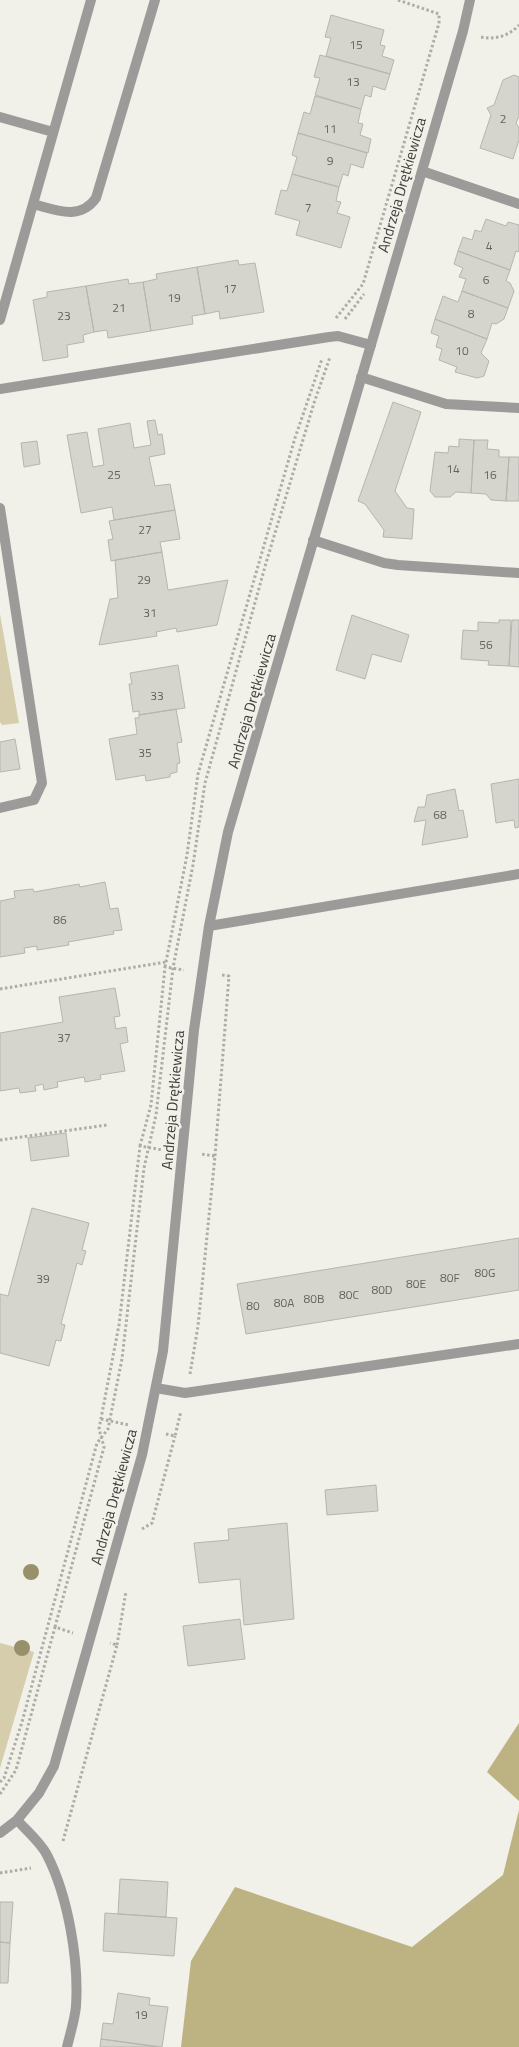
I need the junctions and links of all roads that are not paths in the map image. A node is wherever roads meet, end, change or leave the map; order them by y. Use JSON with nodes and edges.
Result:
{"nodes":[{"id":1,"x":91,"y":0,"type":"edge"},
{"id":2,"x":155,"y":0,"type":"edge"},
{"id":3,"x":470,"y":0,"type":"edge"},
{"id":4,"x":0,"y":117,"type":"edge"},
{"id":5,"x":53,"y":132,"type":"junction"},
{"id":6,"x":422,"y":171,"type":"junction"},
{"id":7,"x":33,"y":204,"type":"junction"},
{"id":8,"x":519,"y":204,"type":"edge"},
{"id":9,"x":0,"y":320,"type":"edge"},
{"id":10,"x":371,"y":345,"type":"junction"},
{"id":11,"x":361,"y":377,"type":"junction"},
{"id":12,"x":0,"y":390,"type":"edge"},
{"id":13,"x":519,"y":408,"type":"edge"},
{"id":14,"x":0,"y":508,"type":"edge"},
{"id":15,"x":314,"y":540,"type":"junction"},
{"id":16,"x":3,"y":543,"type":"edge"},
{"id":17,"x":519,"y":573,"type":"edge"},
{"id":18,"x":0,"y":808,"type":"edge"},
{"id":19,"x":519,"y":874,"type":"edge"},
{"id":20,"x":209,"y":926,"type":"junction"},
{"id":21,"x":519,"y":1344,"type":"edge"},
{"id":22,"x":156,"y":1388,"type":"junction"},
{"id":23,"x":17,"y":1820,"type":"junction"},
{"id":24,"x":0,"y":1833,"type":"edge"},
{"id":25,"x":67,"y":2047,"type":"edge"}],
"edges":[{"from":1,"to":5,"type":"street"},
{"from":2,"to":7,"type":"street"},
{"from":3,"to":6,"type":"street","name":"Andrzeja Drętkiewicza"},
{"from":4,"to":5,"type":"street"},
{"from":5,"to":7,"type":"street"},
{"from":6,"to":8,"type":"street"},
{"from":6,"to":10,"type":"street","name":"Andrzeja Drętkiewicza"},
{"from":7,"to":9,"type":"street"},
{"from":10,"to":11,"type":"street","name":"Andrzeja Drętkiewicza"},
{"from":10,"to":12,"type":"street"},
{"from":11,"to":13,"type":"street"},
{"from":11,"to":15,"type":"street","name":"Andrzeja Drętkiewicza"},
{"from":14,"to":16,"type":"street"},
{"from":15,"to":17,"type":"street"},
{"from":15,"to":20,"type":"street","name":"Andrzeja Drętkiewicza"},
{"from":16,"to":18,"type":"street"},
{"from":19,"to":20,"type":"street"},
{"from":20,"to":22,"type":"street","name":"Andrzeja Drętkiewicza"},
{"from":21,"to":22,"type":"street"},
{"from":22,"to":23,"type":"street","name":"Andrzeja Drętkiewicza"},
{"from":23,"to":24,"type":"street","name":"Andrzeja Drętkiewicza"},
{"from":23,"to":25,"type":"street"}]}
